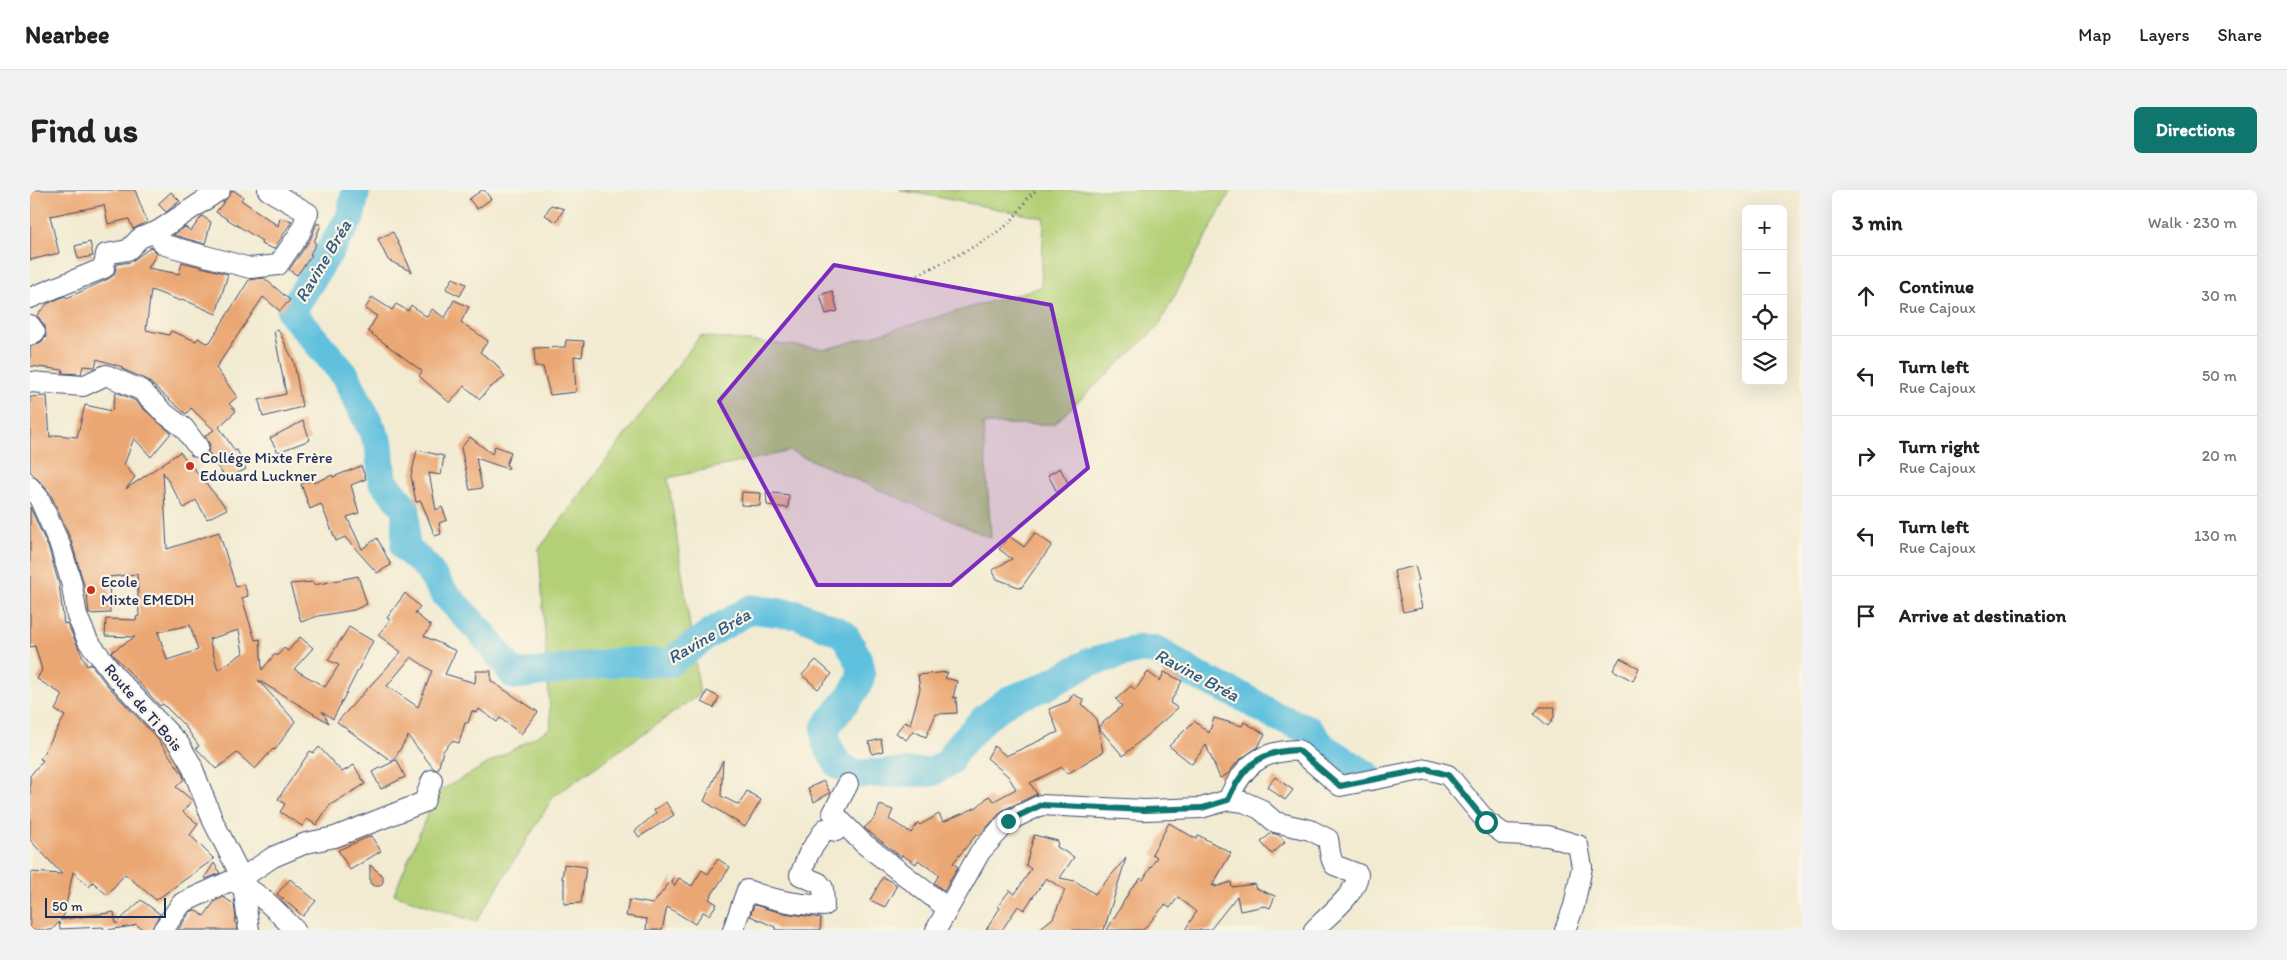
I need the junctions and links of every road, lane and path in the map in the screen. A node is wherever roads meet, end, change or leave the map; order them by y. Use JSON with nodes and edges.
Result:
{"nodes":[{"id":1,"x":220,"y":190,"type":"edge"},
{"id":2,"x":268,"y":190,"type":"edge"},
{"id":3,"x":1037,"y":190,"type":"edge"},
{"id":4,"x":158,"y":231,"type":"junction"},
{"id":5,"x":918,"y":275,"type":"dead end"},
{"id":6,"x":30,"y":298,"type":"edge"},
{"id":7,"x":30,"y":325,"type":"edge"},
{"id":8,"x":30,"y":335,"type":"edge"},
{"id":9,"x":30,"y":382,"type":"edge"},
{"id":10,"x":198,"y":447,"type":"dead end"},
{"id":11,"x":30,"y":487,"type":"edge"},
{"id":12,"x":432,"y":780,"type":"dead end"},
{"id":13,"x":848,"y":784,"type":"dead end"},
{"id":14,"x":1228,"y":800,"type":"junction"},
{"id":15,"x":839,"y":819,"type":"junction"},
{"id":16,"x":243,"y":881,"type":"junction"},
{"id":17,"x":947,"y":908,"type":"junction"},
{"id":18,"x":164,"y":930,"type":"edge"},
{"id":19,"x":249,"y":930,"type":"edge"},
{"id":20,"x":295,"y":930,"type":"edge"},
{"id":21,"x":733,"y":930,"type":"edge"},
{"id":22,"x":936,"y":930,"type":"edge"},
{"id":23,"x":1314,"y":930,"type":"edge"},
{"id":24,"x":1565,"y":930,"type":"edge"}],
"edges":[{"from":1,"to":4,"type":"street"},
{"from":2,"to":4,"type":"street"},
{"from":3,"to":5,"type":"path"},
{"from":4,"to":6,"type":"street"},
{"from":7,"to":8,"type":"street"},
{"from":9,"to":10,"type":"street"},
{"from":11,"to":16,"type":"street","name":"Route de Ti Bois"},
{"from":12,"to":16,"type":"street"},
{"from":13,"to":15,"type":"street"},
{"from":14,"to":17,"type":"street"},
{"from":14,"to":23,"type":"street"},
{"from":14,"to":24,"type":"street"},
{"from":15,"to":17,"type":"street"},
{"from":15,"to":21,"type":"street"},
{"from":16,"to":18,"type":"street"},
{"from":16,"to":19,"type":"street","name":"Route de Ti Bois"},
{"from":16,"to":20,"type":"street"},
{"from":17,"to":22,"type":"street"}]}
